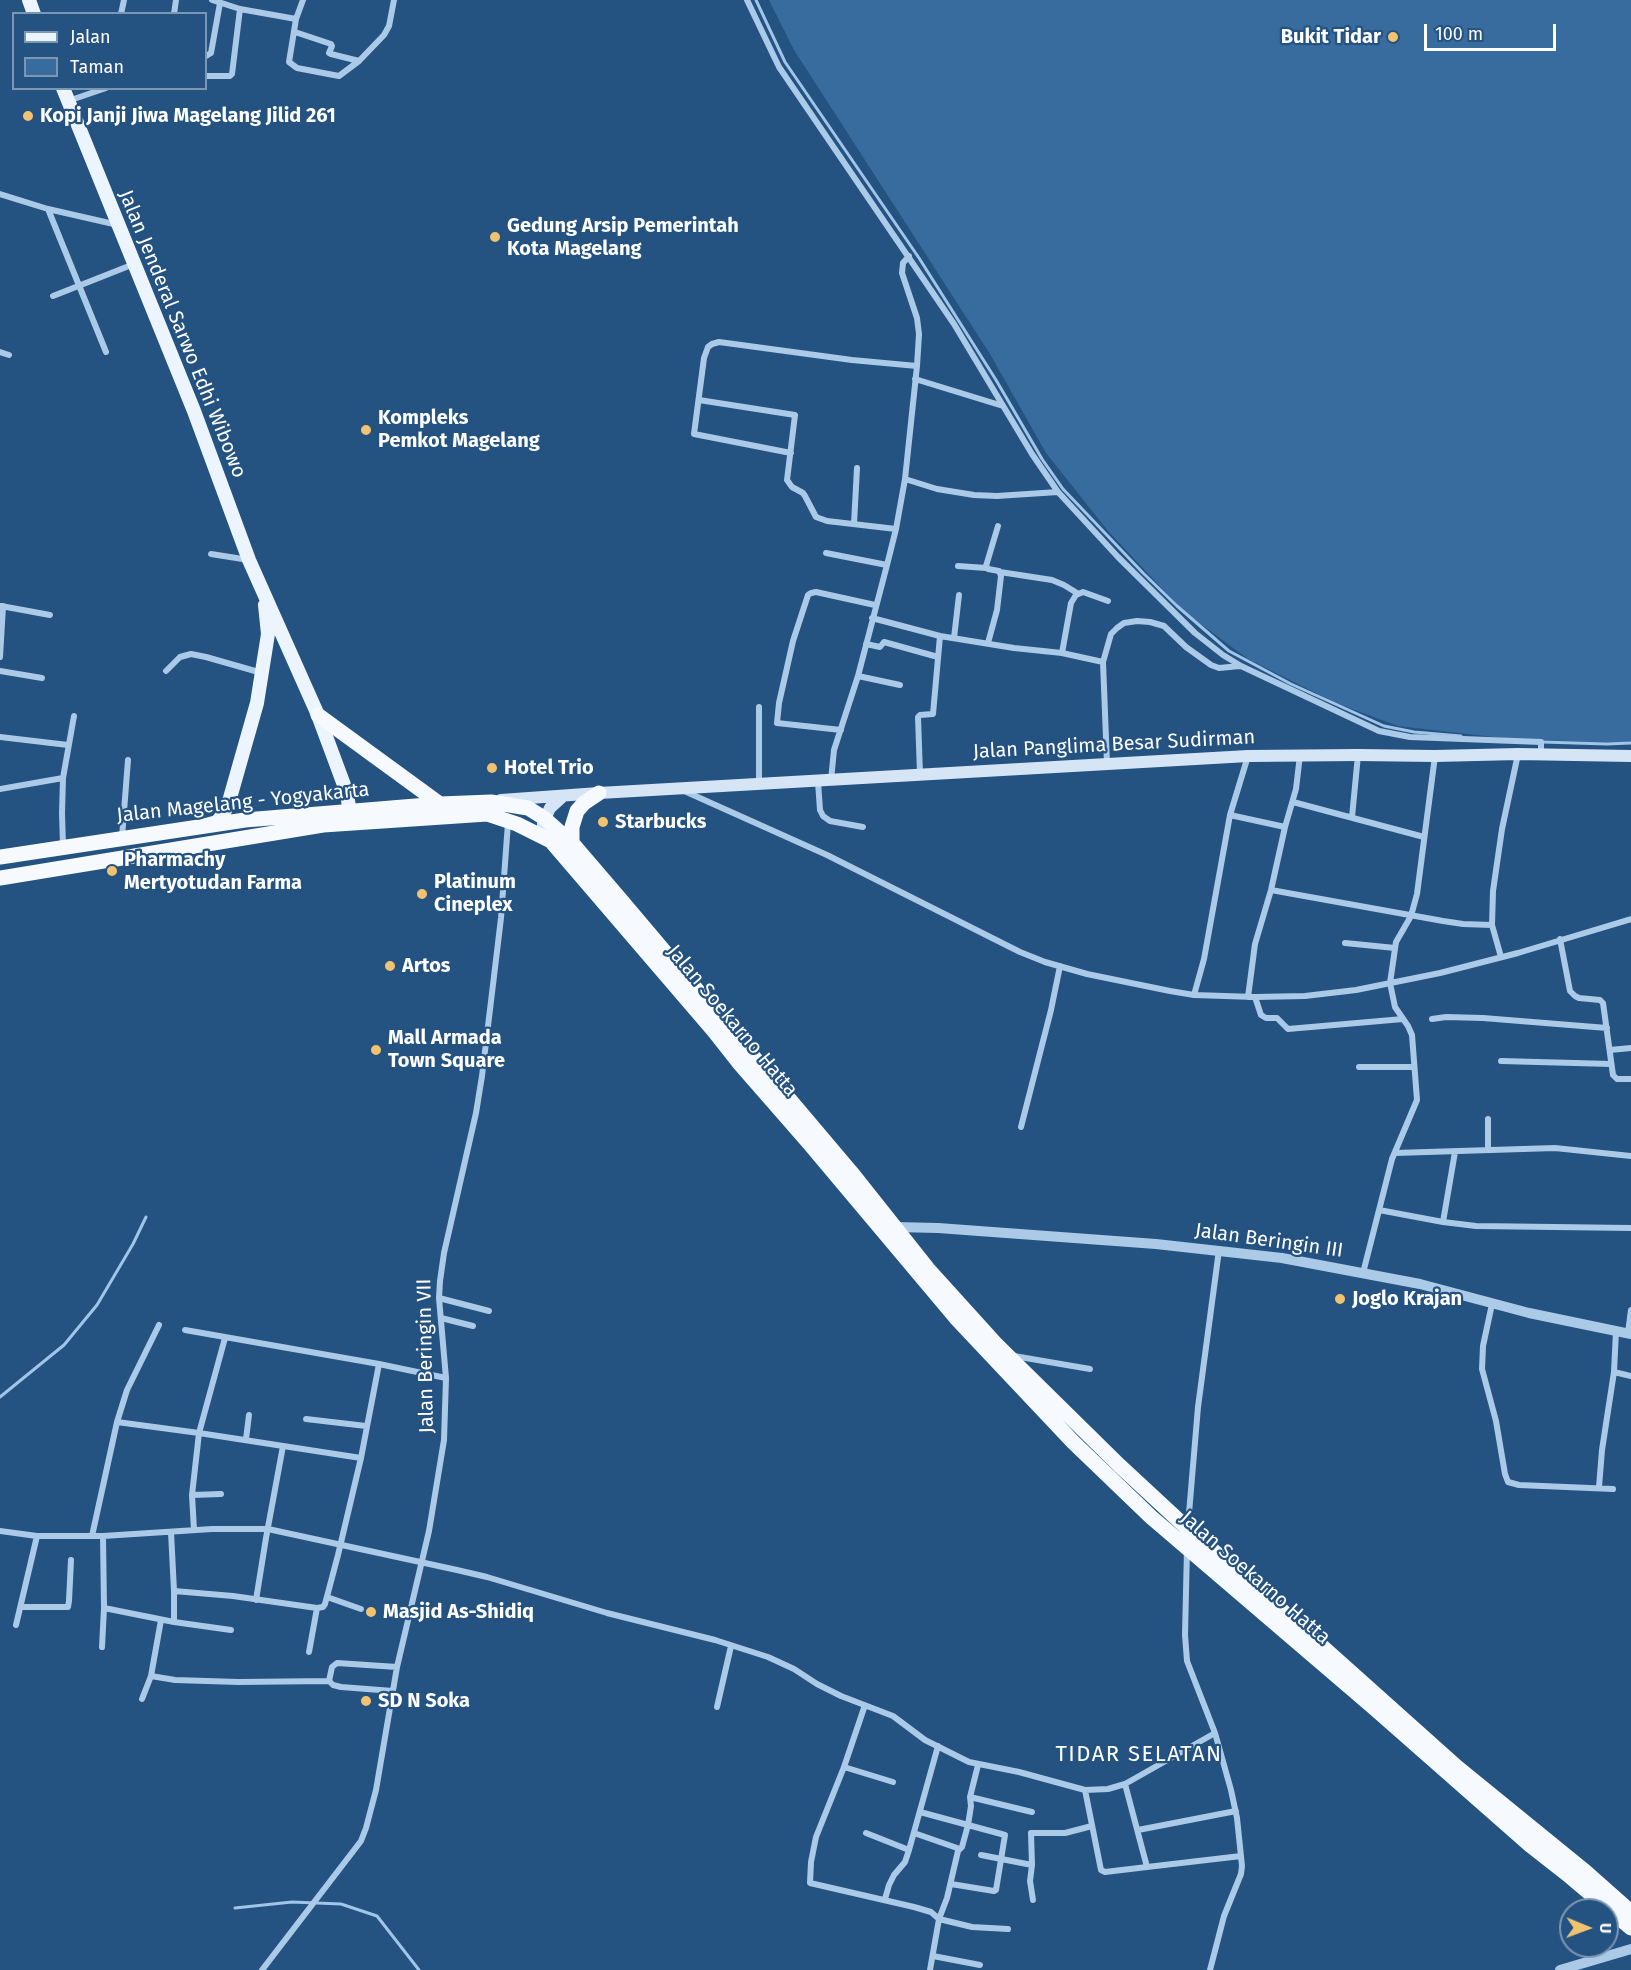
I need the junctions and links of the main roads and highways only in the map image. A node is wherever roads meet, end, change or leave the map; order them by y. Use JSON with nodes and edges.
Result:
{"nodes":[{"id":1,"x":65,"y":95,"type":"edge"},
{"id":2,"x":264,"y":594,"type":"junction"},
{"id":3,"x":291,"y":651,"type":"junction"},
{"id":4,"x":263,"y":667,"type":"junction"},
{"id":5,"x":318,"y":715,"type":"junction"},
{"id":6,"x":1631,"y":756,"type":"edge"},
{"id":7,"x":599,"y":793,"type":"junction"},
{"id":8,"x":562,"y":797,"type":"junction"},
{"id":9,"x":230,"y":798,"type":"junction"},
{"id":10,"x":440,"y":804,"type":"junction"},
{"id":11,"x":489,"y":808,"type":"junction"},
{"id":12,"x":528,"y":808,"type":"junction"},
{"id":13,"x":509,"y":809,"type":"junction"},
{"id":14,"x":351,"y":817,"type":"junction"},
{"id":15,"x":544,"y":818,"type":"junction"},
{"id":16,"x":231,"y":822,"type":"junction"},
{"id":17,"x":202,"y":826,"type":"junction"},
{"id":18,"x":258,"y":835,"type":"junction"},
{"id":19,"x":551,"y":841,"type":"junction"},
{"id":20,"x":572,"y":843,"type":"junction"},
{"id":21,"x":0,"y":858,"type":"edge"},
{"id":22,"x":0,"y":878,"type":"edge"},
{"id":23,"x":691,"y":994,"type":"junction"},
{"id":24,"x":888,"y":1228,"type":"junction"},
{"id":25,"x":1570,"y":1868,"type":"junction"},
{"id":26,"x":1631,"y":1912,"type":"edge"},
{"id":27,"x":1631,"y":1928,"type":"edge"}],
"edges":[{"from":1,"to":2,"type":"main road","name":"Jalan Jenderal Sarwo Edhi Wibowo"},
{"from":2,"to":3,"type":"main road","name":"Jalan Jenderal Sarwo Edhi Wibowo"},
{"from":2,"to":4,"type":"main road","name":"Jalan Jenderal Sarwo Edhi Wibowo"},
{"from":3,"to":4,"type":"main road"},
{"from":3,"to":5,"type":"main road","name":"Jalan Jenderal Sarwo Edhi Wibowo"},
{"from":4,"to":9,"type":"main road","name":"Jalan Jenderal Sarwo Edhi Wibowo"},
{"from":5,"to":10,"type":"highway"},
{"from":5,"to":14,"type":"main road","name":"Jalan Jenderal Sarwo Edhi Wibowo"},
{"from":6,"to":7,"type":"main road","name":"Jalan Panglima Besar Sudirman"},
{"from":7,"to":8,"type":"main road","name":"Jalan Panglima Besar Sudirman"},
{"from":7,"to":20,"type":"highway"},
{"from":8,"to":12,"type":"main road"},
{"from":8,"to":13,"type":"main road"},
{"from":8,"to":15,"type":"main road"},
{"from":9,"to":16,"type":"main road","name":"Jalan Jenderal Sarwo Edhi Wibowo"},
{"from":9,"to":17,"type":"main road","name":"Jalan Jenderal Sarwo Edhi Wibowo"},
{"from":10,"to":11,"type":"highway","name":"Jalan Magelang - Yogyakarta"},
{"from":10,"to":14,"type":"highway","name":"Jalan Magelang - Yogyakarta"},
{"from":11,"to":13,"type":"highway"},
{"from":11,"to":13,"type":"main road"},
{"from":11,"to":14,"type":"highway","name":"Jalan Magelang - Yogyakarta"},
{"from":12,"to":13,"type":"highway"},
{"from":12,"to":15,"type":"highway","name":"Jalan Soekarno Hatta"},
{"from":13,"to":19,"type":"highway"},
{"from":14,"to":16,"type":"highway","name":"Jalan Magelang - Yogyakarta"},
{"from":14,"to":18,"type":"highway","name":"Jalan Magelang - Yogyakarta"},
{"from":15,"to":19,"type":"main road"},
{"from":15,"to":20,"type":"highway","name":"Jalan Soekarno Hatta"},
{"from":16,"to":17,"type":"highway","name":"Jalan Magelang - Yogyakarta"},
{"from":16,"to":18,"type":"main road"},
{"from":17,"to":21,"type":"highway","name":"Jalan Magelang - Yogyakarta"},
{"from":18,"to":22,"type":"highway","name":"Jalan Magelang - Yogyakarta"},
{"from":19,"to":23,"type":"highway","name":"Jalan Soekarno Hatta"},
{"from":20,"to":23,"type":"highway","name":"Jalan Soekarno Hatta"},
{"from":23,"to":24,"type":"highway","name":"Jalan Soekarno Hatta"},
{"from":24,"to":25,"type":"highway","name":"Jalan Soekarno Hatta"},
{"from":24,"to":25,"type":"highway","name":"Jalan Soekarno Hatta"},
{"from":25,"to":26,"type":"highway","name":"Jalan Soekarno Hatta"},
{"from":25,"to":27,"type":"highway","name":"Jalan Soekarno Hatta"}]}
